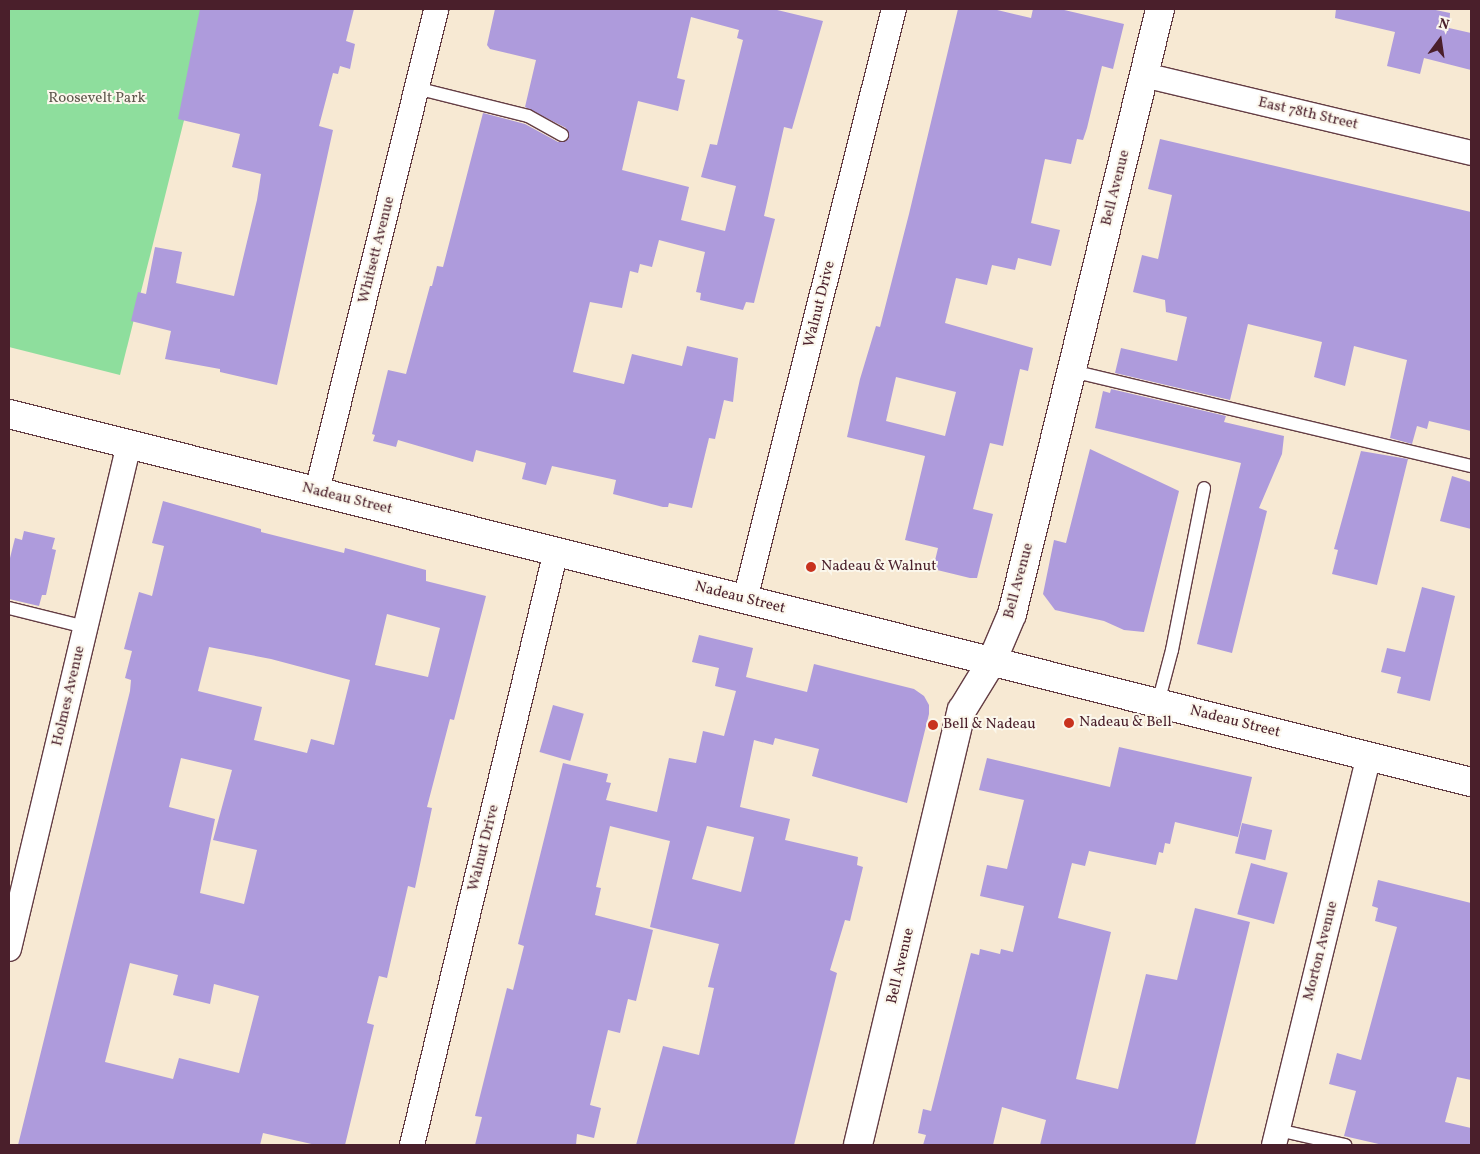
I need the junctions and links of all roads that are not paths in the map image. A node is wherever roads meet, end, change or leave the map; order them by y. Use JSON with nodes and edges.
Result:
{"nodes":[{"id":1,"x":436,"y":9,"type":"edge"},
{"id":2,"x":894,"y":9,"type":"edge"},
{"id":3,"x":1160,"y":9,"type":"edge"},
{"id":4,"x":1144,"y":75,"type":"junction"},
{"id":5,"x":416,"y":88,"type":"junction"},
{"id":6,"x":562,"y":135,"type":"dead end"},
{"id":7,"x":1471,"y":153,"type":"edge"},
{"id":8,"x":1072,"y":371,"type":"junction"},
{"id":9,"x":9,"y":414,"type":"edge"},
{"id":10,"x":129,"y":444,"type":"junction"},
{"id":11,"x":1471,"y":466,"type":"edge"},
{"id":12,"x":1204,"y":488,"type":"dead end"},
{"id":13,"x":317,"y":491,"type":"junction"},
{"id":14,"x":556,"y":551,"type":"junction"},
{"id":15,"x":745,"y":599,"type":"junction"},
{"id":16,"x":9,"y":608,"type":"edge"},
{"id":17,"x":85,"y":627,"type":"junction"},
{"id":18,"x":992,"y":661,"type":"junction"},
{"id":19,"x":1158,"y":703,"type":"junction"},
{"id":20,"x":1369,"y":756,"type":"junction"},
{"id":21,"x":1471,"y":782,"type":"edge"},
{"id":22,"x":9,"y":948,"type":"edge"},
{"id":23,"x":1276,"y":1137,"type":"edge"},
{"id":24,"x":412,"y":1145,"type":"edge"},
{"id":25,"x":858,"y":1145,"type":"edge"},
{"id":26,"x":1345,"y":1145,"type":"edge"}],
"edges":[{"from":1,"to":5,"type":"street","name":"Whitsett Avenue"},
{"from":2,"to":15,"type":"street","name":"Walnut Drive"},
{"from":3,"to":4,"type":"main road","name":"Bell Avenue"},
{"from":4,"to":7,"type":"street","name":"East 78th Street"},
{"from":4,"to":8,"type":"main road","name":"Bell Avenue"},
{"from":5,"to":6,"type":"lane"},
{"from":5,"to":13,"type":"street","name":"Whitsett Avenue"},
{"from":8,"to":11,"type":"lane"},
{"from":8,"to":18,"type":"main road","name":"Bell Avenue"},
{"from":9,"to":10,"type":"main road","name":"Nadeau Street"},
{"from":10,"to":13,"type":"main road","name":"Nadeau Street"},
{"from":10,"to":17,"type":"street","name":"Holmes Avenue"},
{"from":12,"to":19,"type":"lane"},
{"from":13,"to":14,"type":"main road","name":"Nadeau Street"},
{"from":14,"to":15,"type":"main road","name":"Nadeau Street"},
{"from":14,"to":24,"type":"street","name":"Walnut Drive"},
{"from":15,"to":18,"type":"main road","name":"Nadeau Street"},
{"from":16,"to":17,"type":"lane"},
{"from":17,"to":22,"type":"street","name":"Holmes Avenue"},
{"from":18,"to":19,"type":"main road","name":"Nadeau Street"},
{"from":18,"to":25,"type":"main road","name":"Bell Avenue"},
{"from":19,"to":20,"type":"main road","name":"Nadeau Street"},
{"from":20,"to":21,"type":"main road","name":"Nadeau Street"},
{"from":20,"to":23,"type":"street","name":"Morton Avenue"},
{"from":23,"to":26,"type":"lane"}]}
